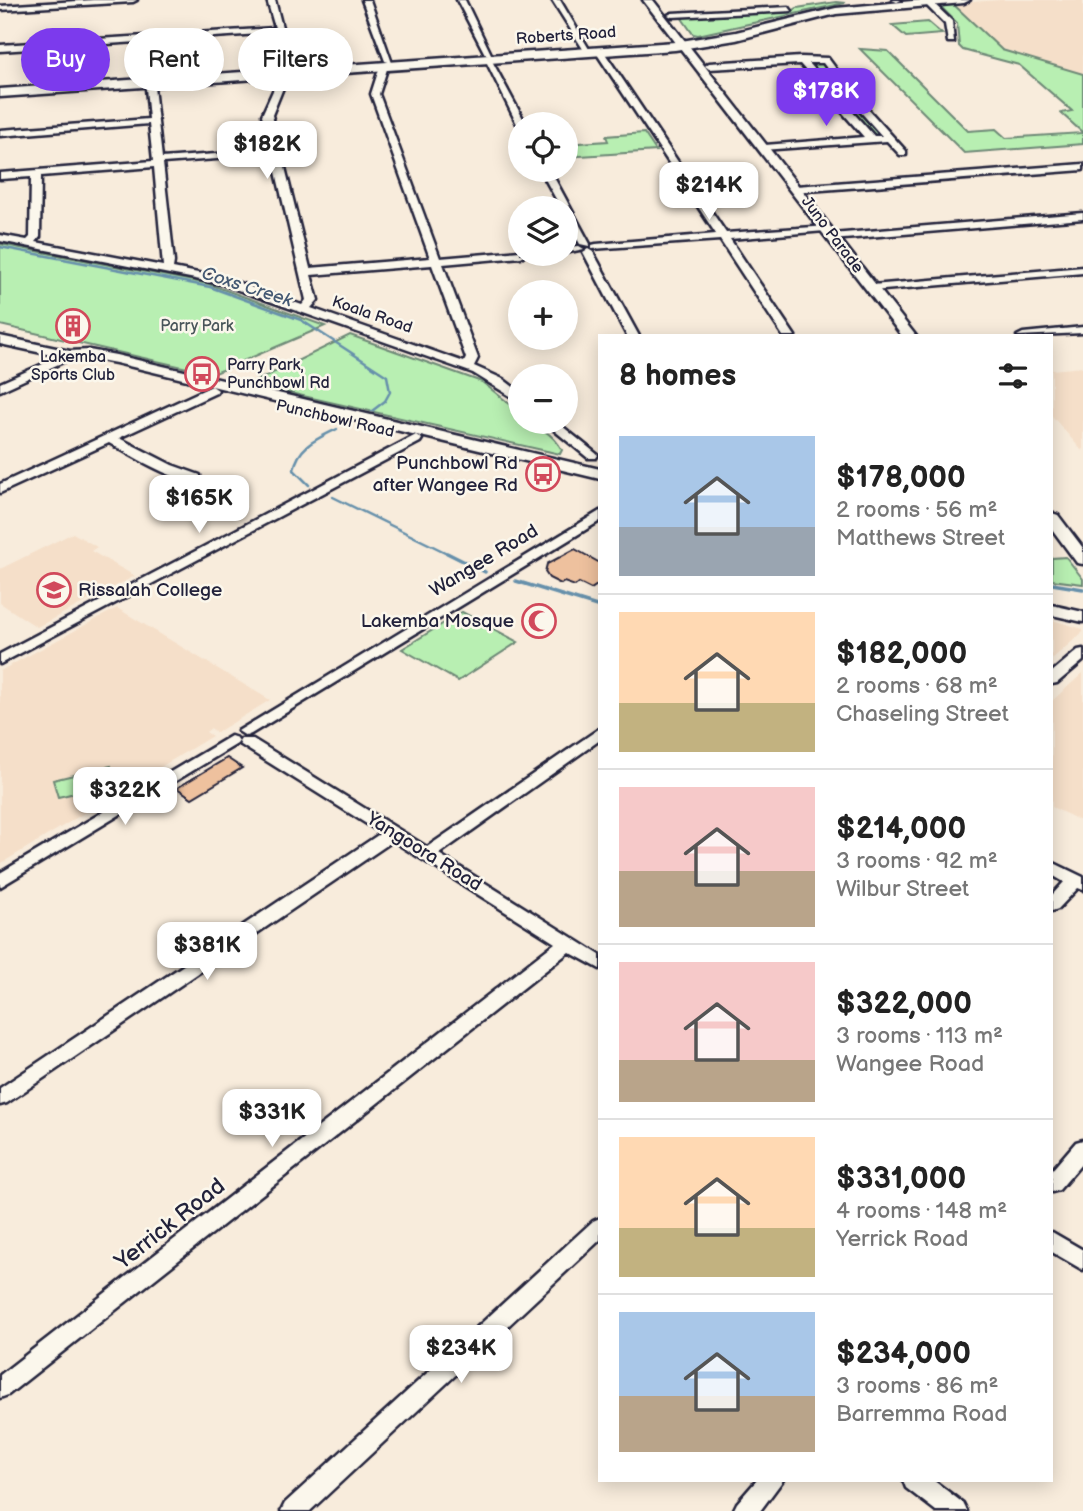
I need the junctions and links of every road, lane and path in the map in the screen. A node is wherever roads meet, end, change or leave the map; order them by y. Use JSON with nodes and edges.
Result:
{"nodes":[{"id":1,"x":133,"y":0,"type":"edge"},
{"id":2,"x":271,"y":0,"type":"edge"},
{"id":3,"x":366,"y":0,"type":"edge"},
{"id":4,"x":461,"y":0,"type":"edge"},
{"id":5,"x":556,"y":0,"type":"edge"},
{"id":6,"x":648,"y":0,"type":"edge"},
{"id":7,"x":657,"y":0,"type":"edge"},
{"id":8,"x":897,"y":0,"type":"edge"},
{"id":9,"x":964,"y":0,"type":"edge"},
{"id":10,"x":926,"y":1,"type":"edge"},
{"id":11,"x":0,"y":8,"type":"edge"},
{"id":12,"x":789,"y":9,"type":"dead end"},
{"id":13,"x":672,"y":15,"type":"junction"},
{"id":14,"x":278,"y":28,"type":"edge"},
{"id":15,"x":238,"y":33,"type":"edge"},
{"id":16,"x":684,"y":40,"type":"junction"},
{"id":17,"x":951,"y":40,"type":"dead end"},
{"id":18,"x":0,"y":48,"type":"edge"},
{"id":19,"x":593,"y":49,"type":"junction"},
{"id":20,"x":488,"y":56,"type":"junction"},
{"id":21,"x":801,"y":60,"type":"junction"},
{"id":22,"x":387,"y":64,"type":"junction"},
{"id":23,"x":353,"y":66,"type":"edge"},
{"id":24,"x":709,"y":66,"type":"junction"},
{"id":25,"x":124,"y":82,"type":"edge"},
{"id":26,"x":0,"y":91,"type":"edge"},
{"id":27,"x":150,"y":91,"type":"edge"},
{"id":28,"x":277,"y":91,"type":"edge"},
{"id":29,"x":729,"y":102,"type":"junction"},
{"id":30,"x":516,"y":112,"type":"edge"},
{"id":31,"x":153,"y":121,"type":"junction"},
{"id":32,"x":0,"y":133,"type":"edge"},
{"id":33,"x":889,"y":138,"type":"junction"},
{"id":34,"x":872,"y":139,"type":"junction"},
{"id":35,"x":765,"y":148,"type":"junction"},
{"id":36,"x":276,"y":152,"type":"junction"},
{"id":37,"x":903,"y":153,"type":"dead end"},
{"id":38,"x":158,"y":163,"type":"junction"},
{"id":39,"x":1083,"y":167,"type":"edge"},
{"id":40,"x":36,"y":173,"type":"junction"},
{"id":41,"x":0,"y":176,"type":"edge"},
{"id":42,"x":551,"y":182,"type":"edge"},
{"id":43,"x":796,"y":190,"type":"junction"},
{"id":44,"x":1083,"y":216,"type":"edge"},
{"id":45,"x":829,"y":233,"type":"junction"},
{"id":46,"x":723,"y":237,"type":"junction"},
{"id":47,"x":0,"y":238,"type":"edge"},
{"id":48,"x":29,"y":244,"type":"junction"},
{"id":49,"x":587,"y":248,"type":"junction"},
{"id":50,"x":578,"y":249,"type":"edge"},
{"id":51,"x":508,"y":255,"type":"edge"},
{"id":52,"x":436,"y":261,"type":"junction"},
{"id":53,"x":167,"y":270,"type":"junction"},
{"id":54,"x":1083,"y":270,"type":"edge"},
{"id":55,"x":305,"y":272,"type":"junction"},
{"id":56,"x":872,"y":288,"type":"junction"},
{"id":57,"x":304,"y":310,"type":"junction"},
{"id":58,"x":1083,"y":330,"type":"edge"},
{"id":59,"x":632,"y":334,"type":"edge"},
{"id":60,"x":788,"y":334,"type":"edge"},
{"id":61,"x":907,"y":334,"type":"edge"},
{"id":62,"x":1043,"y":334,"type":"edge"},
{"id":63,"x":0,"y":340,"type":"edge"},
{"id":64,"x":71,"y":355,"type":"junction"},
{"id":65,"x":467,"y":368,"type":"junction"},
{"id":66,"x":0,"y":387,"type":"edge"},
{"id":67,"x":212,"y":390,"type":"junction"},
{"id":68,"x":508,"y":390,"type":"edge"},
{"id":69,"x":565,"y":434,"type":"edge"},
{"id":70,"x":111,"y":439,"type":"junction"},
{"id":71,"x":416,"y":439,"type":"junction"},
{"id":72,"x":592,"y":455,"type":"dead end"},
{"id":73,"x":598,"y":474,"type":"edge"},
{"id":74,"x":195,"y":478,"type":"dead end"},
{"id":75,"x":598,"y":484,"type":"edge"},
{"id":76,"x":0,"y":489,"type":"edge"},
{"id":77,"x":598,"y":516,"type":"edge"},
{"id":78,"x":1053,"y":519,"type":"edge"},
{"id":79,"x":1083,"y":559,"type":"edge"},
{"id":80,"x":1053,"y":599,"type":"edge"},
{"id":81,"x":1083,"y":604,"type":"edge"},
{"id":82,"x":1053,"y":610,"type":"edge"},
{"id":83,"x":1083,"y":617,"type":"edge"},
{"id":84,"x":1083,"y":653,"type":"edge"},
{"id":85,"x":0,"y":660,"type":"edge"},
{"id":86,"x":1053,"y":679,"type":"edge"},
{"id":87,"x":598,"y":734,"type":"edge"},
{"id":88,"x":241,"y":738,"type":"junction"},
{"id":89,"x":393,"y":833,"type":"junction"},
{"id":90,"x":428,"y":855,"type":"junction"},
{"id":91,"x":1053,"y":868,"type":"edge"},
{"id":92,"x":0,"y":881,"type":"edge"},
{"id":93,"x":1080,"y":882,"type":"edge"},
{"id":94,"x":1053,"y":904,"type":"edge"},
{"id":95,"x":568,"y":943,"type":"junction"},
{"id":96,"x":598,"y":962,"type":"edge"},
{"id":97,"x":0,"y":1098,"type":"edge"},
{"id":98,"x":1083,"y":1148,"type":"edge"},
{"id":99,"x":1053,"y":1183,"type":"edge"},
{"id":100,"x":598,"y":1229,"type":"edge"},
{"id":101,"x":1053,"y":1242,"type":"edge"},
{"id":102,"x":1083,"y":1261,"type":"edge"},
{"id":103,"x":0,"y":1388,"type":"edge"},
{"id":104,"x":770,"y":1482,"type":"edge"},
{"id":105,"x":917,"y":1482,"type":"edge"},
{"id":106,"x":293,"y":1511,"type":"edge"},
{"id":107,"x":745,"y":1511,"type":"edge"},
{"id":108,"x":955,"y":1511,"type":"edge"}],
"edges":[{"from":1,"to":11,"type":"street"},
{"from":2,"to":14,"type":"street"},
{"from":3,"to":22,"type":"street"},
{"from":4,"to":20,"type":"street"},
{"from":5,"to":19,"type":"street"},
{"from":6,"to":16,"type":"main road","name":"Juno Parade"},
{"from":7,"to":13,"type":"main road","name":"Juno Parade"},
{"from":8,"to":16,"type":"highway","name":"Roberts Road"},
{"from":9,"to":10,"type":"highway","name":"Roberts Road"},
{"from":10,"to":16,"type":"highway","name":"Roberts Road"},
{"from":10,"to":17,"type":"street"},
{"from":12,"to":13,"type":"street"},
{"from":13,"to":16,"type":"main road","name":"Juno Parade"},
{"from":15,"to":18,"type":"street"},
{"from":16,"to":19,"type":"highway","name":"Roberts Road"},
{"from":16,"to":19,"type":"highway","name":"Roberts Road"},
{"from":16,"to":24,"type":"main road","name":"Juno Parade"},
{"from":16,"to":29,"type":"main road","name":"Juno Parade"},
{"from":19,"to":20,"type":"highway","name":"Roberts Road"},
{"from":19,"to":46,"type":"street"},
{"from":20,"to":22,"type":"highway","name":"Roberts Road"},
{"from":20,"to":30,"type":"street"},
{"from":21,"to":24,"type":"street"},
{"from":21,"to":33,"type":"street"},
{"from":21,"to":34,"type":"street"},
{"from":22,"to":23,"type":"highway","name":"Roberts Road"},
{"from":22,"to":52,"type":"street"},
{"from":24,"to":29,"type":"main road","name":"Juno Parade"},
{"from":25,"to":26,"type":"highway","name":"Roberts Road"},
{"from":27,"to":31,"type":"street"},
{"from":28,"to":36,"type":"street"},
{"from":29,"to":35,"type":"main road","name":"Juno Parade"},
{"from":31,"to":32,"type":"street"},
{"from":31,"to":38,"type":"street"},
{"from":33,"to":34,"type":"street"},
{"from":33,"to":37,"type":"street"},
{"from":34,"to":35,"type":"street"},
{"from":35,"to":43,"type":"main road","name":"Juno Parade"},
{"from":36,"to":38,"type":"street"},
{"from":36,"to":55,"type":"street"},
{"from":38,"to":40,"type":"street"},
{"from":38,"to":53,"type":"street"},
{"from":39,"to":43,"type":"street"},
{"from":40,"to":41,"type":"street"},
{"from":40,"to":48,"type":"street"},
{"from":42,"to":49,"type":"street"},
{"from":43,"to":45,"type":"main road","name":"Juno Parade"},
{"from":44,"to":45,"type":"street"},
{"from":45,"to":46,"type":"street"},
{"from":45,"to":56,"type":"main road","name":"Juno Parade"},
{"from":46,"to":49,"type":"street"},
{"from":46,"to":60,"type":"street"},
{"from":47,"to":48,"type":"street","name":"Koala Road"},
{"from":48,"to":53,"type":"street","name":"Koala Road"},
{"from":49,"to":50,"type":"street"},
{"from":49,"to":59,"type":"street"},
{"from":51,"to":52,"type":"street"},
{"from":52,"to":55,"type":"street"},
{"from":52,"to":65,"type":"street"},
{"from":53,"to":57,"type":"street","name":"Koala Road"},
{"from":54,"to":56,"type":"street"},
{"from":55,"to":57,"type":"street"},
{"from":56,"to":61,"type":"main road","name":"Juno Parade"},
{"from":57,"to":65,"type":"street","name":"Koala Road"},
{"from":58,"to":62,"type":"street"},
{"from":63,"to":64,"type":"main road","name":"Punchbowl Road"},
{"from":64,"to":66,"type":"street"},
{"from":64,"to":67,"type":"main road","name":"Punchbowl Road"},
{"from":64,"to":73,"type":"main road","name":"Punchbowl Road"},
{"from":65,"to":68,"type":"street","name":"Koala Road"},
{"from":67,"to":70,"type":"street"},
{"from":67,"to":71,"type":"main road","name":"Punchbowl Road"},
{"from":69,"to":72,"type":"street"},
{"from":70,"to":74,"type":"street"},
{"from":70,"to":76,"type":"street"},
{"from":71,"to":75,"type":"main road","name":"Punchbowl Road"},
{"from":71,"to":85,"type":"street"},
{"from":77,"to":88,"type":"street","name":"Wangee Road"},
{"from":78,"to":79,"type":"main road"},
{"from":80,"to":81,"type":"main road"},
{"from":82,"to":83,"type":"main road"},
{"from":84,"to":86,"type":"street"},
{"from":87,"to":90,"type":"street"},
{"from":88,"to":89,"type":"street","name":"Yangoora Road"},
{"from":88,"to":92,"type":"street","name":"Wangee Road"},
{"from":89,"to":90,"type":"street","name":"Yangoora Road"},
{"from":89,"to":97,"type":"street"},
{"from":90,"to":95,"type":"street","name":"Yangoora Road"},
{"from":91,"to":93,"type":"street"},
{"from":93,"to":94,"type":"street"},
{"from":95,"to":96,"type":"street","name":"Yangoora Road"},
{"from":95,"to":103,"type":"street","name":"Yerrick Road"},
{"from":98,"to":99,"type":"street"},
{"from":100,"to":106,"type":"street"},
{"from":101,"to":102,"type":"street"},
{"from":104,"to":107,"type":"street"},
{"from":105,"to":108,"type":"street"}]}
